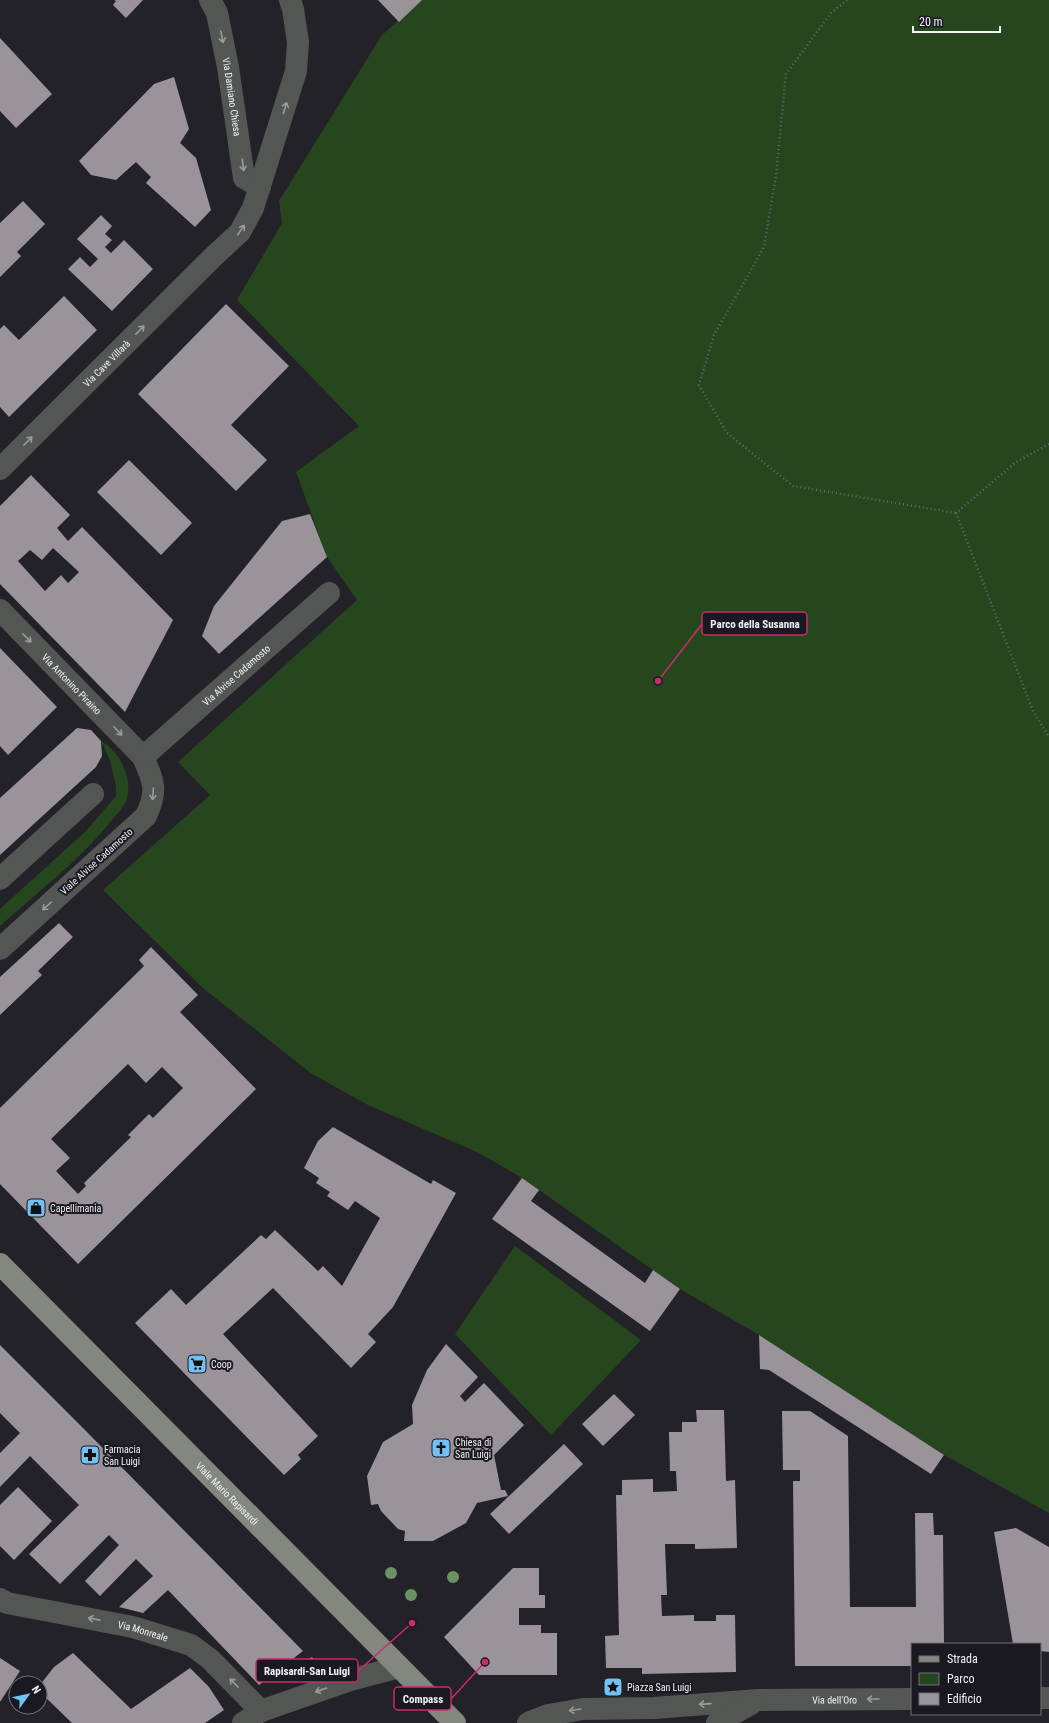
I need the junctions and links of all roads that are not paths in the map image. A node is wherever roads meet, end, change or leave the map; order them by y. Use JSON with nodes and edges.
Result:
{"nodes":[{"id":1,"x":210,"y":0,"type":"edge"},
{"id":2,"x":290,"y":0,"type":"edge"},
{"id":3,"x":260,"y":187,"type":"junction"},
{"id":4,"x":0,"y":469,"type":"edge"},
{"id":5,"x":329,"y":593,"type":"dead end"},
{"id":6,"x":0,"y":610,"type":"edge"},
{"id":7,"x":143,"y":757,"type":"junction"},
{"id":8,"x":93,"y":794,"type":"dead end"},
{"id":9,"x":0,"y":879,"type":"edge"},
{"id":10,"x":0,"y":949,"type":"edge"},
{"id":11,"x":0,"y":1264,"type":"edge"},
{"id":12,"x":0,"y":1599,"type":"edge"},
{"id":13,"x":399,"y":1667,"type":"junction"},
{"id":14,"x":911,"y":1699,"type":"edge"},
{"id":15,"x":758,"y":1700,"type":"junction"},
{"id":16,"x":261,"y":1711,"type":"junction"},
{"id":17,"x":660,"y":1716,"type":"edge"},
{"id":18,"x":243,"y":1723,"type":"edge"},
{"id":19,"x":455,"y":1723,"type":"edge"},
{"id":20,"x":528,"y":1723,"type":"edge"},
{"id":21,"x":717,"y":1723,"type":"edge"}],
"edges":[{"from":1,"to":3,"type":"street","name":"Via Damiano Chiesa","one_way":true},
{"from":3,"to":2,"type":"street","one_way":true},
{"from":4,"to":3,"type":"street","name":"Via Cave Villarà","one_way":true},
{"from":5,"to":7,"type":"street","name":"Via Alvise Cadamosto"},
{"from":6,"to":7,"type":"street","name":"Via Antonino Piraino","one_way":true},
{"from":7,"to":10,"type":"street","name":"Viale Alvise Cadamosto","one_way":true},
{"from":8,"to":9,"type":"street"},
{"from":11,"to":13,"type":"main road","name":"Viale Mario Rapisardi"},
{"from":16,"to":12,"type":"street","name":"Via Monreale","one_way":true},
{"from":13,"to":16,"type":"street","one_way":true},
{"from":13,"to":19,"type":"main road","name":"Viale Mario Rapisardi"},
{"from":14,"to":15,"type":"street","name":"Via dell'Oro","one_way":true},
{"from":15,"to":17,"type":"street","name":"Via dell'Oro","one_way":true},
{"from":15,"to":21,"type":"street"},
{"from":16,"to":18,"type":"street"},
{"from":17,"to":20,"type":"street","name":"Via dell'Oro","one_way":true}]}
